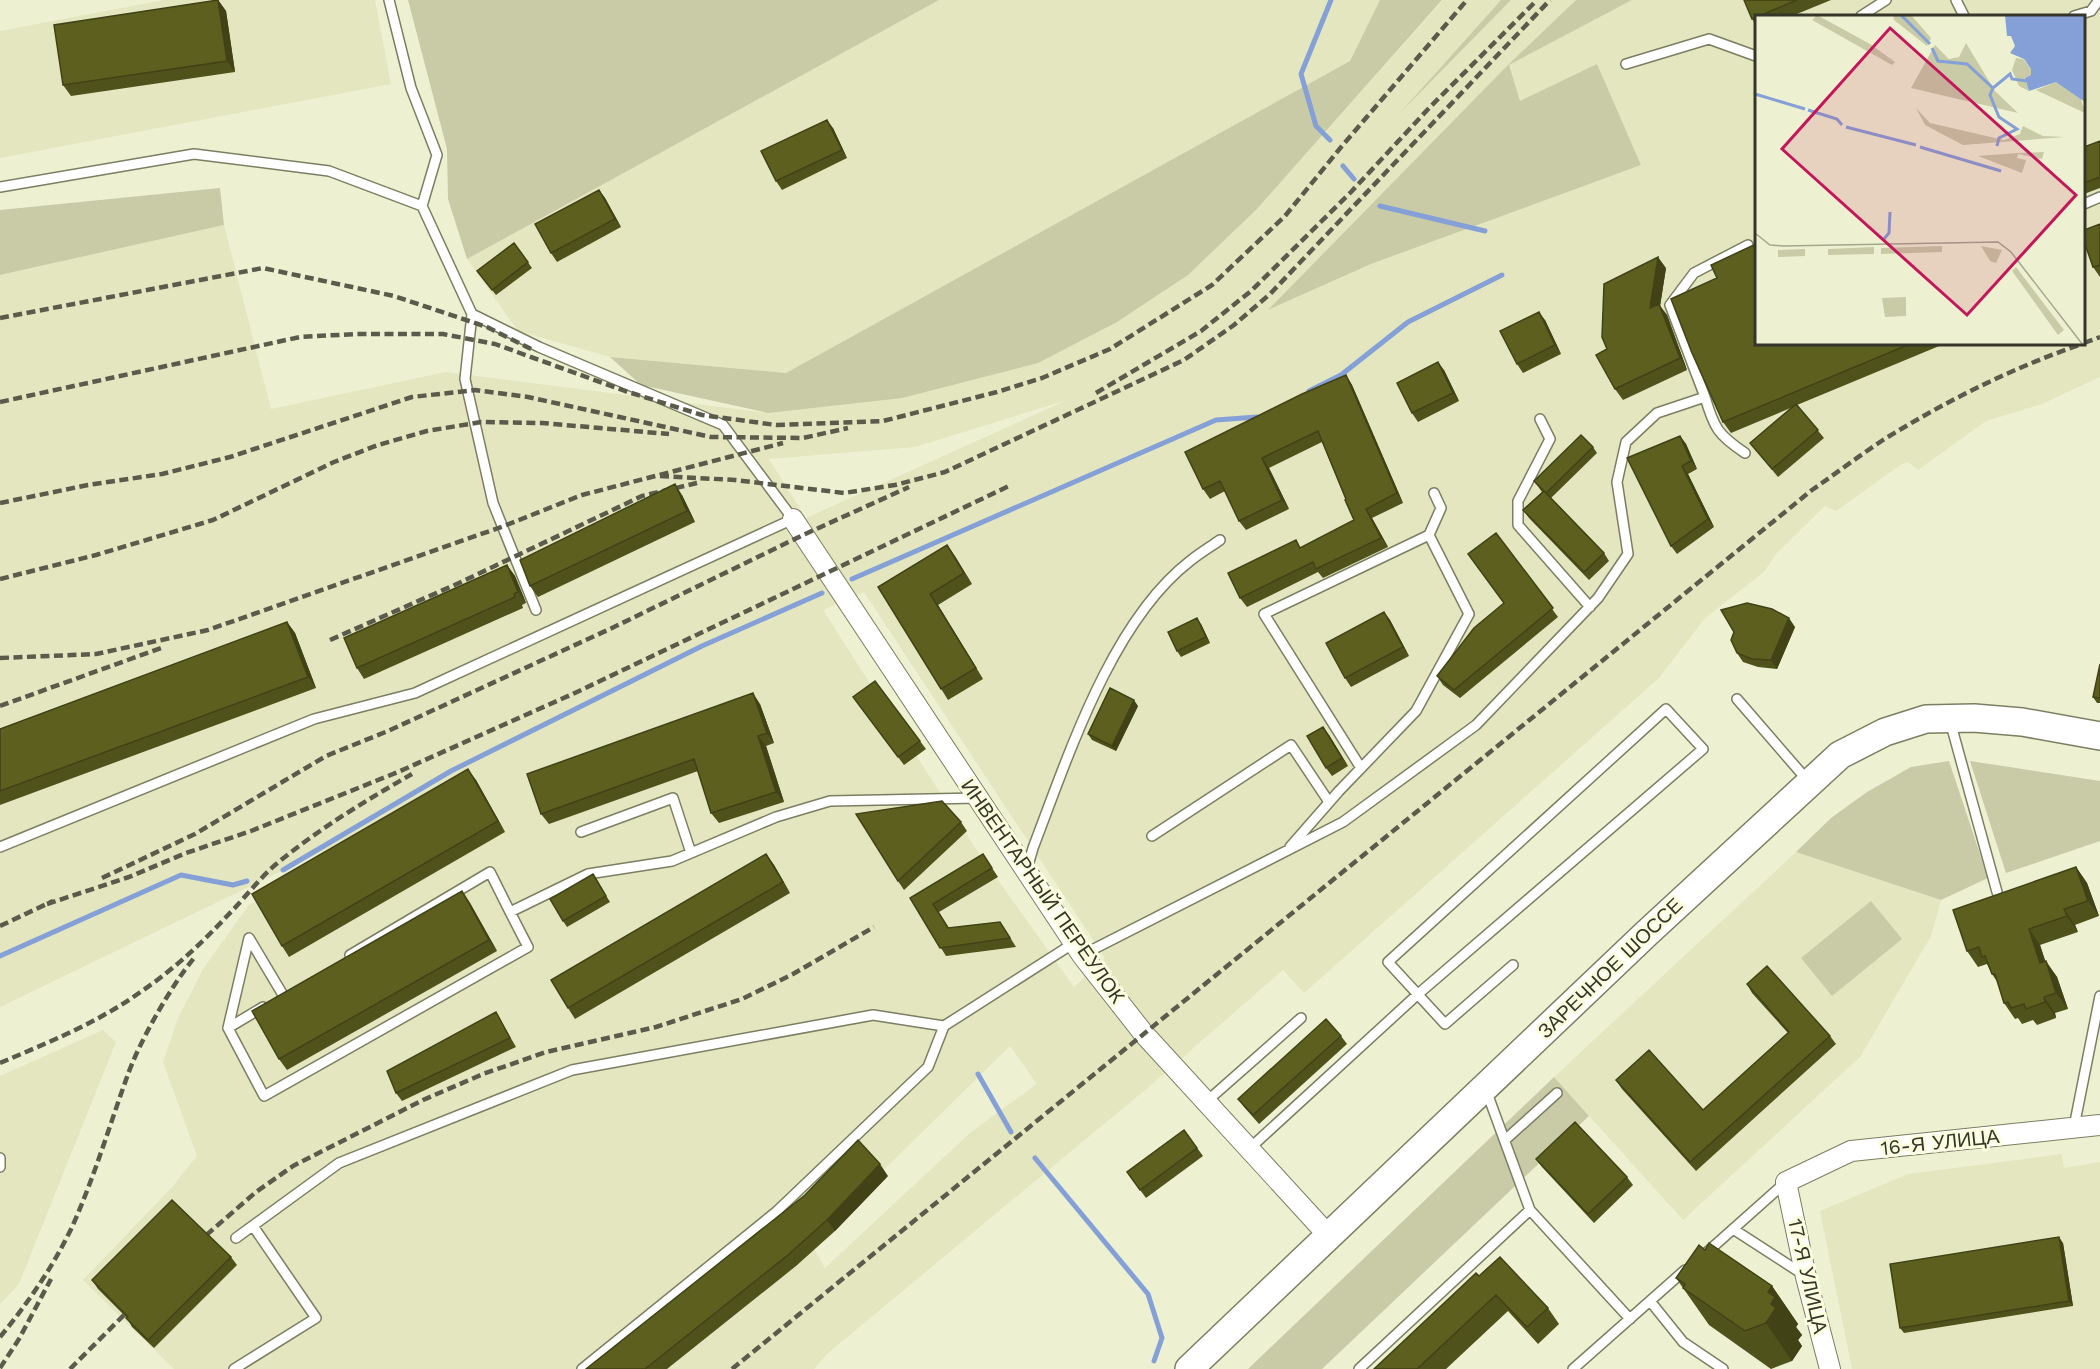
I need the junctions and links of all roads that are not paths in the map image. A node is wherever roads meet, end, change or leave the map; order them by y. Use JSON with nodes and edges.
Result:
{"nodes":[{"id":1,"x":389,"y":0,"type":"edge"},
{"id":2,"x":1886,"y":0,"type":"edge"},
{"id":3,"x":1956,"y":0,"type":"edge"},
{"id":4,"x":2099,"y":0,"type":"edge"},
{"id":5,"x":1863,"y":15,"type":"edge"},
{"id":6,"x":1964,"y":15,"type":"edge"},
{"id":7,"x":2077,"y":15,"type":"edge"},
{"id":8,"x":1755,"y":56,"type":"edge"},
{"id":9,"x":1626,"y":64,"type":"dead end"},
{"id":10,"x":0,"y":187,"type":"edge"},
{"id":11,"x":2100,"y":197,"type":"edge"},
{"id":12,"x":2085,"y":204,"type":"edge"},
{"id":13,"x":422,"y":206,"type":"junction"},
{"id":14,"x":1748,"y":245,"type":"edge"},
{"id":15,"x":472,"y":314,"type":"junction"},
{"id":16,"x":1705,"y":397,"type":"junction"},
{"id":17,"x":1540,"y":419,"type":"dead end"},
{"id":18,"x":1745,"y":453,"type":"dead end"},
{"id":19,"x":1434,"y":493,"type":"dead end"},
{"id":20,"x":793,"y":519,"type":"junction"},
{"id":21,"x":1429,"y":535,"type":"junction"},
{"id":22,"x":1220,"y":540,"type":"dead end"},
{"id":23,"x":1590,"y":607,"type":"junction"},
{"id":24,"x":536,"y":610,"type":"dead end"},
{"id":25,"x":1737,"y":699,"type":"dead end"},
{"id":26,"x":1949,"y":719,"type":"junction"},
{"id":27,"x":2100,"y":736,"type":"edge"},
{"id":28,"x":1361,"y":768,"type":"junction"},
{"id":29,"x":1810,"y":783,"type":"junction"},
{"id":30,"x":978,"y":798,"type":"junction"},
{"id":31,"x":1329,"y":802,"type":"junction"},
{"id":32,"x":581,"y":832,"type":"dead end"},
{"id":33,"x":1152,"y":836,"type":"dead end"},
{"id":34,"x":0,"y":847,"type":"edge"},
{"id":35,"x":1286,"y":851,"type":"junction"},
{"id":36,"x":691,"y":853,"type":"junction"},
{"id":37,"x":1026,"y":871,"type":"junction"},
{"id":38,"x":1997,"y":892,"type":"edge"},
{"id":39,"x":510,"y":912,"type":"junction"},
{"id":40,"x":1078,"y":949,"type":"junction"},
{"id":41,"x":342,"y":960,"type":"edge"},
{"id":42,"x":1513,"y":964,"type":"dead end"},
{"id":43,"x":292,"y":989,"type":"edge"},
{"id":44,"x":283,"y":995,"type":"junction"},
{"id":45,"x":1417,"y":995,"type":"junction"},
{"id":46,"x":2100,"y":996,"type":"edge"},
{"id":47,"x":1301,"y":1018,"type":"dead end"},
{"id":48,"x":944,"y":1026,"type":"junction"},
{"id":49,"x":228,"y":1028,"type":"junction"},
{"id":50,"x":1485,"y":1087,"type":"junction"},
{"id":51,"x":1557,"y":1094,"type":"dead end"},
{"id":52,"x":1206,"y":1102,"type":"junction"},
{"id":53,"x":2100,"y":1125,"type":"edge"},
{"id":54,"x":2074,"y":1127,"type":"junction"},
{"id":55,"x":1505,"y":1140,"type":"junction"},
{"id":56,"x":1249,"y":1149,"type":"junction"},
{"id":57,"x":0,"y":1158,"type":"edge"},
{"id":58,"x":0,"y":1167,"type":"edge"},
{"id":59,"x":1786,"y":1182,"type":"junction"},
{"id":60,"x":1530,"y":1210,"type":"junction"},
{"id":61,"x":253,"y":1226,"type":"junction"},
{"id":62,"x":1733,"y":1229,"type":"junction"},
{"id":63,"x":1328,"y":1235,"type":"junction"},
{"id":64,"x":236,"y":1238,"type":"dead end"},
{"id":65,"x":1700,"y":1258,"type":"edge"},
{"id":66,"x":1692,"y":1265,"type":"edge"},
{"id":67,"x":1806,"y":1277,"type":"junction"},
{"id":68,"x":1650,"y":1301,"type":"junction"},
{"id":69,"x":1630,"y":1318,"type":"junction"},
{"id":70,"x":234,"y":1369,"type":"edge"},
{"id":71,"x":582,"y":1369,"type":"edge"},
{"id":72,"x":1189,"y":1369,"type":"edge"},
{"id":73,"x":1359,"y":1369,"type":"edge"},
{"id":74,"x":1573,"y":1369,"type":"edge"},
{"id":75,"x":1723,"y":1369,"type":"edge"},
{"id":76,"x":1830,"y":1369,"type":"edge"}],
"edges":[{"from":1,"to":13,"type":"lane"},
{"from":2,"to":5,"type":"lane"},
{"from":3,"to":6,"type":"lane"},
{"from":4,"to":7,"type":"lane"},
{"from":8,"to":9,"type":"lane"},
{"from":10,"to":13,"type":"lane"},
{"from":11,"to":12,"type":"lane"},
{"from":13,"to":15,"type":"lane"},
{"from":14,"to":16,"type":"lane"},
{"from":15,"to":20,"type":"lane"},
{"from":15,"to":24,"type":"lane"},
{"from":16,"to":18,"type":"lane"},
{"from":16,"to":23,"type":"lane"},
{"from":17,"to":23,"type":"lane"},
{"from":19,"to":21,"type":"lane"},
{"from":20,"to":30,"type":"street","name":"ИНВЕНТАРНЫЙ ПЕРЕУЛОК"},
{"from":20,"to":34,"type":"lane"},
{"from":21,"to":28,"type":"lane"},
{"from":21,"to":28,"type":"lane"},
{"from":22,"to":37,"type":"lane"},
{"from":23,"to":35,"type":"lane"},
{"from":25,"to":29,"type":"lane"},
{"from":26,"to":27,"type":"main road","name":"ЗАРЕЧНОЕ ШОССЕ"},
{"from":26,"to":29,"type":"main road","name":"ЗАРЕЧНОЕ ШОССЕ"},
{"from":26,"to":38,"type":"lane"},
{"from":28,"to":31,"type":"lane"},
{"from":29,"to":50,"type":"main road","name":"ЗАРЕЧНОЕ ШОССЕ"},
{"from":30,"to":36,"type":"lane"},
{"from":30,"to":37,"type":"street","name":"ИНВЕНТАРНЫЙ ПЕРЕУЛОК"},
{"from":31,"to":33,"type":"lane"},
{"from":31,"to":35,"type":"lane"},
{"from":32,"to":36,"type":"lane"},
{"from":35,"to":40,"type":"lane"},
{"from":36,"to":39,"type":"lane"},
{"from":37,"to":40,"type":"street","name":"ИНВЕНТАРНЫЙ ПЕРЕУЛОК"},
{"from":39,"to":41,"type":"lane"},
{"from":39,"to":49,"type":"lane"},
{"from":40,"to":48,"type":"lane"},
{"from":40,"to":52,"type":"street","name":"ИНВЕНТАРНЫЙ ПЕРЕУЛОК"},
{"from":42,"to":45,"type":"lane"},
{"from":43,"to":44,"type":"lane"},
{"from":44,"to":49,"type":"lane"},
{"from":44,"to":49,"type":"lane"},
{"from":45,"to":45,"type":"lane"},
{"from":45,"to":56,"type":"lane"},
{"from":46,"to":54,"type":"lane"},
{"from":47,"to":52,"type":"lane"},
{"from":48,"to":61,"type":"lane"},
{"from":48,"to":71,"type":"lane"},
{"from":50,"to":55,"type":"lane"},
{"from":50,"to":63,"type":"main road","name":"ЗАРЕЧНОЕ ШОССЕ"},
{"from":51,"to":55,"type":"lane"},
{"from":52,"to":56,"type":"street","name":"ИНВЕНТАРНЫЙ ПЕРЕУЛОК"},
{"from":53,"to":54,"type":"street","name":"16-Я УЛИЦА"},
{"from":54,"to":59,"type":"street","name":"16-Я УЛИЦА"},
{"from":55,"to":60,"type":"lane"},
{"from":56,"to":63,"type":"street","name":"ИНВЕНТАРНЫЙ ПЕРЕУЛОК"},
{"from":57,"to":58,"type":"lane"},
{"from":59,"to":62,"type":"lane"},
{"from":59,"to":67,"type":"street","name":"17-Я УЛИЦА"},
{"from":60,"to":69,"type":"lane"},
{"from":60,"to":73,"type":"lane"},
{"from":61,"to":64,"type":"lane"},
{"from":61,"to":70,"type":"lane"},
{"from":62,"to":65,"type":"lane"},
{"from":62,"to":67,"type":"lane"},
{"from":63,"to":72,"type":"main road","name":"ЗАРЕЧНОЕ ШОССЕ"},
{"from":66,"to":68,"type":"lane"},
{"from":67,"to":76,"type":"street","name":"17-Я УЛИЦА"},
{"from":68,"to":69,"type":"lane"},
{"from":68,"to":75,"type":"lane"},
{"from":69,"to":74,"type":"lane"}]}
